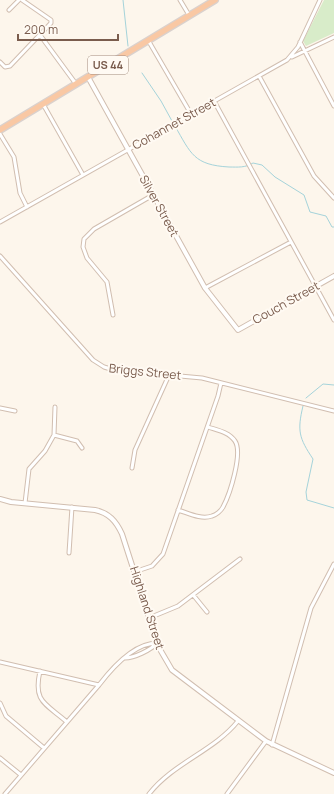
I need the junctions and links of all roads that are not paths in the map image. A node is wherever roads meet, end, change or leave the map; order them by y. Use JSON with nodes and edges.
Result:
{"nodes":[{"id":1,"x":20,"y":0,"type":"edge"},
{"id":2,"x":180,"y":0,"type":"edge"},
{"id":3,"x":215,"y":0,"type":"edge"},
{"id":4,"x":320,"y":0,"type":"edge"},
{"id":5,"x":9,"y":10,"type":"dead end"},
{"id":6,"x":189,"y":15,"type":"junction"},
{"id":7,"x":40,"y":35,"type":"junction"},
{"id":8,"x":334,"y":37,"type":"edge"},
{"id":9,"x":148,"y":40,"type":"junction"},
{"id":10,"x":300,"y":42,"type":"junction"},
{"id":11,"x":304,"y":50,"type":"junction"},
{"id":12,"x":287,"y":60,"type":"junction"},
{"id":13,"x":0,"y":62,"type":"edge"},
{"id":14,"x":259,"y":76,"type":"junction"},
{"id":15,"x":88,"y":77,"type":"junction"},
{"id":16,"x":76,"y":84,"type":"junction"},
{"id":17,"x":214,"y":102,"type":"junction"},
{"id":18,"x":43,"y":104,"type":"junction"},
{"id":19,"x":334,"y":106,"type":"edge"},
{"id":20,"x":191,"y":114,"type":"junction"},
{"id":21,"x":0,"y":130,"type":"edge"},
{"id":22,"x":0,"y":134,"type":"edge"},
{"id":23,"x":128,"y":150,"type":"junction"},
{"id":24,"x":83,"y":175,"type":"junction"},
{"id":25,"x":153,"y":195,"type":"junction"},
{"id":26,"x":334,"y":198,"type":"edge"},
{"id":27,"x":27,"y":207,"type":"junction"},
{"id":28,"x":0,"y":222,"type":"edge"},
{"id":29,"x":291,"y":242,"type":"junction"},
{"id":30,"x":0,"y":256,"type":"edge"},
{"id":31,"x":334,"y":276,"type":"edge"},
{"id":32,"x":316,"y":286,"type":"junction"},
{"id":33,"x":205,"y":288,"type":"junction"},
{"id":34,"x":113,"y":315,"type":"dead end"},
{"id":35,"x":334,"y":320,"type":"edge"},
{"id":36,"x":238,"y":330,"type":"joint"},
{"id":37,"x":169,"y":375,"type":"junction"},
{"id":38,"x":222,"y":383,"type":"junction"},
{"id":39,"x":55,"y":407,"type":"dead end"},
{"id":40,"x":0,"y":408,"type":"edge"},
{"id":41,"x":15,"y":411,"type":"dead end"},
{"id":42,"x":334,"y":411,"type":"edge"},
{"id":43,"x":208,"y":427,"type":"junction"},
{"id":44,"x":54,"y":435,"type":"junction"},
{"id":45,"x":82,"y":448,"type":"dead end"},
{"id":46,"x":132,"y":468,"type":"dead end"},
{"id":47,"x":0,"y":499,"type":"edge"},
{"id":48,"x":25,"y":503,"type":"junction"},
{"id":49,"x":72,"y":507,"type":"junction"},
{"id":50,"x":178,"y":510,"type":"junction"},
{"id":51,"x":69,"y":553,"type":"dead end"},
{"id":52,"x":240,"y":559,"type":"dead end"},
{"id":53,"x":334,"y":564,"type":"edge"},
{"id":54,"x":134,"y":572,"type":"junction"},
{"id":55,"x":194,"y":596,"type":"junction"},
{"id":56,"x":207,"y":612,"type":"dead end"},
{"id":57,"x":149,"y":618,"type":"junction"},
{"id":58,"x":157,"y":643,"type":"junction"},
{"id":59,"x":0,"y":662,"type":"edge"},
{"id":60,"x":40,"y":671,"type":"junction"},
{"id":61,"x":99,"y":685,"type":"junction"},
{"id":62,"x":0,"y":703,"type":"edge"},
{"id":63,"x":238,"y":721,"type":"junction"},
{"id":64,"x":67,"y":722,"type":"junction"},
{"id":65,"x":266,"y":741,"type":"junction"},
{"id":66,"x":272,"y":745,"type":"junction"},
{"id":67,"x":44,"y":748,"type":"junction"},
{"id":68,"x":0,"y":758,"type":"edge"},
{"id":69,"x":334,"y":773,"type":"edge"},
{"id":70,"x":21,"y":775,"type":"junction"},
{"id":71,"x":5,"y":794,"type":"edge"},
{"id":72,"x":149,"y":794,"type":"edge"},
{"id":73,"x":227,"y":794,"type":"edge"}],
"edges":[{"from":1,"to":5,"type":"street"},
{"from":1,"to":7,"type":"street"},
{"from":2,"to":6,"type":"street"},
{"from":3,"to":6,"type":"highway","number":"US 44"},
{"from":4,"to":10,"type":"street","name":"Cohannet Street"},
{"from":6,"to":9,"type":"highway","number":"US 44"},
{"from":7,"to":13,"type":"street"},
{"from":7,"to":16,"type":"street"},
{"from":8,"to":11,"type":"street"},
{"from":9,"to":15,"type":"highway","number":"US 44"},
{"from":9,"to":20,"type":"street"},
{"from":10,"to":11,"type":"street"},
{"from":10,"to":12,"type":"street","name":"Cohannet Street"},
{"from":11,"to":12,"type":"street"},
{"from":11,"to":19,"type":"street"},
{"from":12,"to":14,"type":"street","name":"Cohannet Street"},
{"from":14,"to":17,"type":"street","name":"Cohannet Street"},
{"from":14,"to":26,"type":"street"},
{"from":15,"to":16,"type":"highway","number":"US 44"},
{"from":15,"to":23,"type":"street","name":"Silver Street"},
{"from":16,"to":18,"type":"highway","number":"US 44"},
{"from":17,"to":20,"type":"street","name":"Cohannet Street"},
{"from":17,"to":29,"type":"street"},
{"from":18,"to":21,"type":"highway","number":"US 44"},
{"from":18,"to":24,"type":"street"},
{"from":20,"to":23,"type":"street","name":"Cohannet Street"},
{"from":22,"to":27,"type":"street"},
{"from":23,"to":24,"type":"street","name":"Cohannet Street"},
{"from":23,"to":25,"type":"street","name":"Silver Street"},
{"from":24,"to":27,"type":"street","name":"Cohannet Street"},
{"from":25,"to":33,"type":"street","name":"Silver Street"},
{"from":25,"to":34,"type":"street"},
{"from":27,"to":28,"type":"street","name":"Cohannet Street"},
{"from":29,"to":32,"type":"street"},
{"from":29,"to":33,"type":"street"},
{"from":30,"to":37,"type":"street","name":"Briggs Street"},
{"from":31,"to":32,"type":"street","name":"Couch Street"},
{"from":32,"to":35,"type":"street"},
{"from":32,"to":36,"type":"street","name":"Couch Street"},
{"from":33,"to":36,"type":"street","name":"Silver Street"},
{"from":37,"to":38,"type":"street","name":"Briggs Street"},
{"from":37,"to":46,"type":"street"},
{"from":38,"to":42,"type":"street","name":"Briggs Street"},
{"from":38,"to":43,"type":"street"},
{"from":39,"to":44,"type":"street"},
{"from":40,"to":41,"type":"street"},
{"from":43,"to":50,"type":"street"},
{"from":43,"to":50,"type":"street"},
{"from":44,"to":45,"type":"street"},
{"from":44,"to":48,"type":"street"},
{"from":47,"to":48,"type":"street","name":"Highland Street"},
{"from":48,"to":49,"type":"street","name":"Highland Street"},
{"from":49,"to":51,"type":"street"},
{"from":49,"to":54,"type":"street","name":"Highland Street"},
{"from":50,"to":54,"type":"street"},
{"from":52,"to":55,"type":"street"},
{"from":53,"to":66,"type":"street"},
{"from":54,"to":57,"type":"street","name":"Highland Street"},
{"from":55,"to":56,"type":"street"},
{"from":55,"to":57,"type":"street"},
{"from":57,"to":58,"type":"street","name":"Highland Street"},
{"from":58,"to":61,"type":"street"},
{"from":58,"to":63,"type":"street","name":"Highland Street"},
{"from":59,"to":60,"type":"street"},
{"from":60,"to":61,"type":"street"},
{"from":60,"to":64,"type":"street"},
{"from":61,"to":64,"type":"street"},
{"from":62,"to":67,"type":"street"},
{"from":63,"to":65,"type":"street","name":"Highland Street"},
{"from":63,"to":72,"type":"street"},
{"from":64,"to":67,"type":"street"},
{"from":65,"to":66,"type":"street","name":"Highland Street"},
{"from":65,"to":73,"type":"street"},
{"from":66,"to":69,"type":"street","name":"Highland Street"},
{"from":67,"to":70,"type":"street"},
{"from":68,"to":70,"type":"street"},
{"from":70,"to":71,"type":"street"}]}
